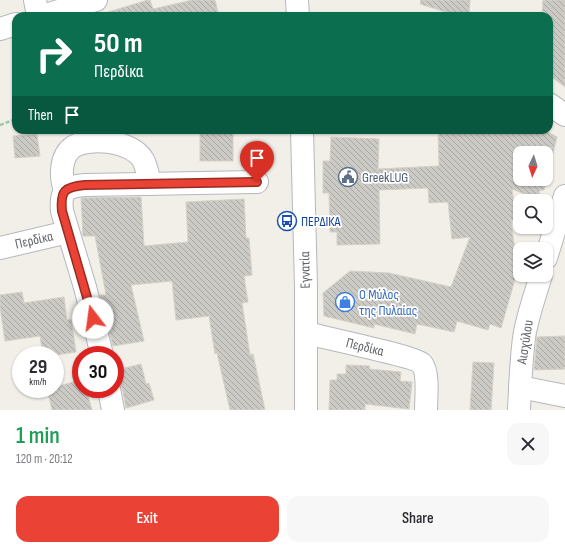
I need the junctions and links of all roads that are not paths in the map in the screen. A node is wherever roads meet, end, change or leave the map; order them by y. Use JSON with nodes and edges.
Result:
{"nodes":[{"id":1,"x":35,"y":0,"type":"edge"},
{"id":2,"x":96,"y":0,"type":"edge"},
{"id":3,"x":297,"y":0,"type":"edge"},
{"id":4,"x":37,"y":12,"type":"edge"},
{"id":5,"x":56,"y":12,"type":"edge"},
{"id":6,"x":298,"y":12,"type":"edge"},
{"id":7,"x":12,"y":25,"type":"edge"},
{"id":8,"x":0,"y":29,"type":"edge"},
{"id":9,"x":553,"y":107,"type":"edge"},
{"id":10,"x":565,"y":115,"type":"edge"},
{"id":11,"x":302,"y":134,"type":"edge"},
{"id":12,"x":257,"y":182,"type":"dead end"},
{"id":13,"x":150,"y":184,"type":"junction"},
{"id":14,"x":66,"y":190,"type":"junction"},
{"id":15,"x":565,"y":196,"type":"edge"},
{"id":16,"x":68,"y":232,"type":"junction"},
{"id":17,"x":551,"y":242,"type":"edge"},
{"id":18,"x":0,"y":248,"type":"edge"},
{"id":19,"x":539,"y":282,"type":"edge"},
{"id":20,"x":306,"y":333,"type":"junction"},
{"id":21,"x":100,"y":346,"type":"edge"},
{"id":22,"x":520,"y":387,"type":"junction"},
{"id":23,"x":565,"y":396,"type":"edge"},
{"id":24,"x":111,"y":398,"type":"edge"},
{"id":25,"x":113,"y":410,"type":"edge"},
{"id":26,"x":306,"y":410,"type":"edge"},
{"id":27,"x":426,"y":410,"type":"edge"},
{"id":28,"x":520,"y":410,"type":"edge"}],
"edges":[{"from":1,"to":4,"type":"street"},
{"from":2,"to":5,"type":"street"},
{"from":3,"to":6,"type":"street"},
{"from":7,"to":8,"type":"street"},
{"from":9,"to":10,"type":"street"},
{"from":11,"to":20,"type":"street","name":"Εγνατία"},
{"from":12,"to":13,"type":"street"},
{"from":13,"to":14,"type":"street"},
{"from":13,"to":14,"type":"street"},
{"from":14,"to":16,"type":"street"},
{"from":15,"to":17,"type":"street"},
{"from":16,"to":18,"type":"street","name":"Περδίκα"},
{"from":16,"to":21,"type":"street"},
{"from":19,"to":22,"type":"street","name":"Αισχύλου"},
{"from":20,"to":26,"type":"street","name":"Εγνατία"},
{"from":20,"to":27,"type":"street","name":"Περδίκα"},
{"from":22,"to":23,"type":"street"},
{"from":22,"to":28,"type":"street","name":"Αισχύλου"},
{"from":24,"to":25,"type":"street"}]}
